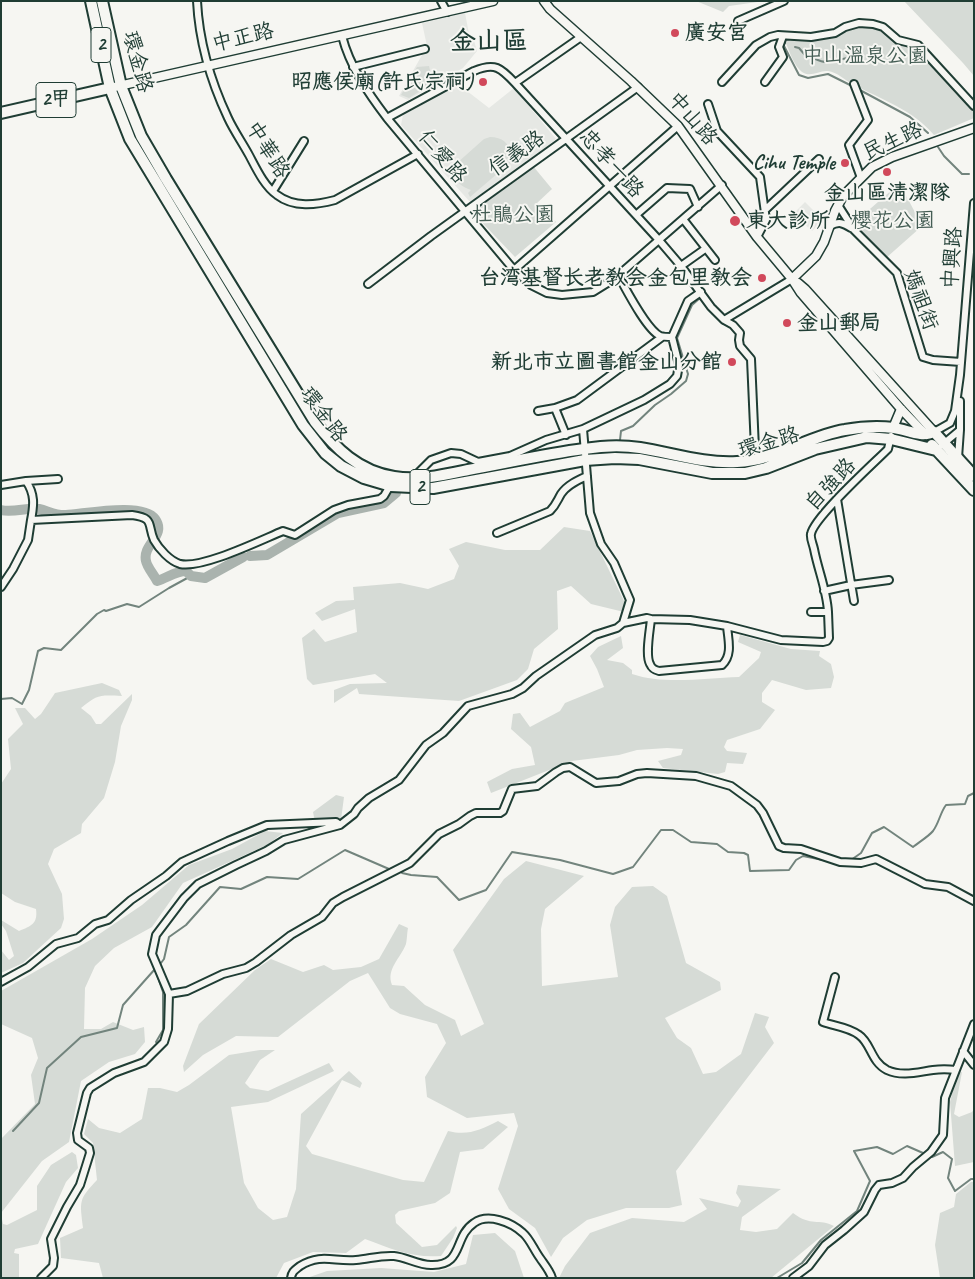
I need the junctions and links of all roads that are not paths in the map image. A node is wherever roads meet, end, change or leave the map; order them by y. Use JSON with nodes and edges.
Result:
{"nodes":[{"id":1,"x":91,"y":1,"type":"edge"},
{"id":2,"x":102,"y":1,"type":"edge"},
{"id":3,"x":197,"y":1,"type":"edge"},
{"id":4,"x":441,"y":1,"type":"edge"},
{"id":5,"x":492,"y":1,"type":"edge"},
{"id":6,"x":544,"y":1,"type":"edge"},
{"id":7,"x":784,"y":1,"type":"edge"},
{"id":8,"x":446,"y":12,"type":"junction"},
{"id":9,"x":738,"y":21,"type":"dead end"},
{"id":10,"x":342,"y":36,"type":"junction"},
{"id":11,"x":783,"y":36,"type":"junction"},
{"id":12,"x":581,"y":37,"type":"junction"},
{"id":13,"x":425,"y":49,"type":"dead end"},
{"id":14,"x":208,"y":66,"type":"junction"},
{"id":15,"x":353,"y":67,"type":"junction"},
{"id":16,"x":722,"y":82,"type":"dead end"},
{"id":17,"x":765,"y":82,"type":"dead end"},
{"id":18,"x":515,"y":83,"type":"junction"},
{"id":19,"x":854,"y":84,"type":"dead end"},
{"id":20,"x":121,"y":86,"type":"junction"},
{"id":21,"x":638,"y":87,"type":"junction"},
{"id":22,"x":110,"y":88,"type":"junction"},
{"id":23,"x":708,"y":104,"type":"dead end"},
{"id":24,"x":974,"y":106,"type":"edge"},
{"id":25,"x":1,"y":113,"type":"edge"},
{"id":26,"x":387,"y":118,"type":"junction"},
{"id":27,"x":678,"y":126,"type":"junction"},
{"id":28,"x":974,"y":128,"type":"edge"},
{"id":29,"x":566,"y":139,"type":"junction"},
{"id":30,"x":304,"y":141,"type":"dead end"},
{"id":31,"x":418,"y":154,"type":"junction"},
{"id":32,"x":819,"y":159,"type":"dead end"},
{"id":33,"x":860,"y":178,"type":"junction"},
{"id":34,"x":722,"y":185,"type":"junction"},
{"id":35,"x":609,"y":186,"type":"junction"},
{"id":36,"x":273,"y":192,"type":"junction"},
{"id":37,"x":974,"y":203,"type":"edge"},
{"id":38,"x":838,"y":204,"type":"junction"},
{"id":39,"x":698,"y":207,"type":"junction"},
{"id":40,"x":766,"y":210,"type":"junction"},
{"id":41,"x":466,"y":211,"type":"junction"},
{"id":42,"x":636,"y":215,"type":"junction"},
{"id":43,"x":683,"y":219,"type":"junction"},
{"id":44,"x":830,"y":226,"type":"junction"},
{"id":45,"x":854,"y":230,"type":"junction"},
{"id":46,"x":757,"y":237,"type":"junction"},
{"id":47,"x":658,"y":239,"type":"junction"},
{"id":48,"x":705,"y":249,"type":"junction"},
{"id":49,"x":715,"y":260,"type":"dead end"},
{"id":50,"x":682,"y":266,"type":"junction"},
{"id":51,"x":514,"y":270,"type":"junction"},
{"id":52,"x":618,"y":275,"type":"junction"},
{"id":53,"x":792,"y":279,"type":"junction"},
{"id":54,"x":368,"y":284,"type":"dead end"},
{"id":55,"x":701,"y":292,"type":"junction"},
{"id":56,"x":724,"y":320,"type":"junction"},
{"id":57,"x":662,"y":337,"type":"junction"},
{"id":58,"x":672,"y":337,"type":"junction"},
{"id":59,"x":961,"y":362,"type":"junction"},
{"id":60,"x":960,"y":375,"type":"junction"},
{"id":61,"x":555,"y":408,"type":"junction"},
{"id":62,"x":901,"y":409,"type":"junction"},
{"id":63,"x":538,"y":411,"type":"dead end"},
{"id":64,"x":893,"y":428,"type":"junction"},
{"id":65,"x":582,"y":429,"type":"junction"},
{"id":66,"x":960,"y":430,"type":"junction"},
{"id":67,"x":930,"y":434,"type":"junction"},
{"id":68,"x":566,"y":435,"type":"junction"},
{"id":69,"x":891,"y":439,"type":"junction"},
{"id":70,"x":944,"y":443,"type":"junction"},
{"id":71,"x":584,"y":449,"type":"junction"},
{"id":72,"x":936,"y":450,"type":"junction"},
{"id":73,"x":958,"y":458,"type":"junction"},
{"id":74,"x":585,"y":460,"type":"junction"},
{"id":75,"x":764,"y":463,"type":"junction"},
{"id":76,"x":587,"y":476,"type":"junction"},
{"id":77,"x":974,"y":476,"type":"edge"},
{"id":78,"x":413,"y":478,"type":"junction"},
{"id":79,"x":58,"y":479,"type":"dead end"},
{"id":80,"x":26,"y":481,"type":"junction"},
{"id":81,"x":392,"y":481,"type":"junction"},
{"id":82,"x":1,"y":486,"type":"edge"},
{"id":83,"x":974,"y":490,"type":"edge"},
{"id":84,"x":837,"y":499,"type":"junction"},
{"id":85,"x":30,"y":520,"type":"junction"},
{"id":86,"x":497,"y":533,"type":"dead end"},
{"id":87,"x":889,"y":580,"type":"dead end"},
{"id":88,"x":851,"y":585,"type":"junction"},
{"id":89,"x":1,"y":587,"type":"edge"},
{"id":90,"x":824,"y":591,"type":"junction"},
{"id":91,"x":854,"y":601,"type":"dead end"},
{"id":92,"x":811,"y":612,"type":"dead end"},
{"id":93,"x":828,"y":612,"type":"junction"},
{"id":94,"x":651,"y":619,"type":"junction"},
{"id":95,"x":623,"y":623,"type":"junction"},
{"id":96,"x":727,"y":626,"type":"junction"},
{"id":97,"x":340,"y":825,"type":"junction"},
{"id":98,"x":974,"y":901,"type":"edge"},
{"id":99,"x":835,"y":977,"type":"dead end"},
{"id":100,"x":1,"y":982,"type":"edge"},
{"id":101,"x":169,"y":994,"type":"junction"},
{"id":102,"x":974,"y":1024,"type":"edge"},
{"id":103,"x":963,"y":1050,"type":"junction"},
{"id":104,"x":974,"y":1065,"type":"edge"},
{"id":105,"x":956,"y":1070,"type":"junction"},
{"id":106,"x":41,"y":1278,"type":"edge"},
{"id":107,"x":291,"y":1278,"type":"edge"},
{"id":108,"x":552,"y":1278,"type":"edge"},
{"id":109,"x":793,"y":1278,"type":"edge"}],
"edges":[{"from":1,"to":22,"type":"main road","name":"環金路","number":"2"},
{"from":2,"to":20,"type":"main road","name":"環金路","number":"2"},
{"from":3,"to":14,"type":"street","name":"中華路"},
{"from":4,"to":8,"type":"street"},
{"from":5,"to":8,"type":"street","name":"中正路"},
{"from":6,"to":12,"type":"street","name":"中山路"},
{"from":7,"to":9,"type":"street"},
{"from":8,"to":10,"type":"street","name":"中正路"},
{"from":10,"to":14,"type":"street","name":"中正路"},
{"from":10,"to":15,"type":"street","name":"仁愛路"},
{"from":11,"to":16,"type":"street"},
{"from":11,"to":17,"type":"street"},
{"from":11,"to":24,"type":"street"},
{"from":12,"to":18,"type":"street"},
{"from":12,"to":21,"type":"street","name":"中山路"},
{"from":13,"to":15,"type":"street"},
{"from":14,"to":20,"type":"street","name":"中正路"},
{"from":14,"to":36,"type":"street","name":"中華路"},
{"from":15,"to":26,"type":"street","name":"仁愛路"},
{"from":18,"to":26,"type":"street","name":"忠孝一路"},
{"from":18,"to":29,"type":"street","name":"忠孝一路"},
{"from":19,"to":33,"type":"street"},
{"from":20,"to":22,"type":"street","name":"中正路"},
{"from":20,"to":81,"type":"main road","name":"環金路","number":"2"},
{"from":21,"to":27,"type":"street","name":"中山路"},
{"from":21,"to":29,"type":"street","name":"信義路"},
{"from":22,"to":25,"type":"main road","name":"中正路","number":"2甲"},
{"from":22,"to":81,"type":"main road","name":"環金路","number":"2"},
{"from":23,"to":40,"type":"street"},
{"from":26,"to":31,"type":"street","name":"仁愛路"},
{"from":27,"to":34,"type":"street","name":"中山路"},
{"from":27,"to":35,"type":"street"},
{"from":28,"to":33,"type":"street","name":"民生路"},
{"from":29,"to":35,"type":"street","name":"忠孝一路"},
{"from":29,"to":41,"type":"street","name":"信義路"},
{"from":30,"to":36,"type":"street"},
{"from":31,"to":36,"type":"street","name":"中華路"},
{"from":31,"to":41,"type":"street","name":"仁愛路"},
{"from":32,"to":40,"type":"street"},
{"from":33,"to":38,"type":"street","name":"民生路"},
{"from":34,"to":39,"type":"street","name":"仁愛路"},
{"from":34,"to":46,"type":"street","name":"中山路"},
{"from":35,"to":42,"type":"street","name":"忠孝一路"},
{"from":35,"to":51,"type":"street"},
{"from":37,"to":59,"type":"street","name":"中興路"},
{"from":38,"to":44,"type":"street","name":"民生路"},
{"from":38,"to":45,"type":"street","name":"媽祖街"},
{"from":39,"to":42,"type":"street"},
{"from":39,"to":43,"type":"street","name":"仁愛路"},
{"from":40,"to":46,"type":"street"},
{"from":41,"to":51,"type":"street","name":"仁愛路"},
{"from":41,"to":54,"type":"street","name":"信義路"},
{"from":42,"to":47,"type":"street","name":"忠孝一路"},
{"from":43,"to":47,"type":"street","name":"仁愛路"},
{"from":43,"to":48,"type":"street"},
{"from":44,"to":45,"type":"street"},
{"from":44,"to":53,"type":"street","name":"民生路"},
{"from":45,"to":59,"type":"street","name":"媽祖街"},
{"from":46,"to":53,"type":"street","name":"中山路"},
{"from":47,"to":50,"type":"street","name":"忠孝一路"},
{"from":47,"to":52,"type":"street","name":"仁愛路"},
{"from":48,"to":49,"type":"street"},
{"from":48,"to":50,"type":"street"},
{"from":50,"to":55,"type":"street","name":"忠孝一路"},
{"from":51,"to":52,"type":"street","name":"仁愛路"},
{"from":52,"to":57,"type":"street"},
{"from":53,"to":56,"type":"street"},
{"from":53,"to":62,"type":"street","name":"中山路"},
{"from":53,"to":67,"type":"street","name":"中山路"},
{"from":55,"to":56,"type":"street","name":"忠孝一路"},
{"from":55,"to":58,"type":"street"},
{"from":56,"to":75,"type":"street","name":"忠孝一路"},
{"from":57,"to":58,"type":"street"},
{"from":57,"to":61,"type":"street"},
{"from":58,"to":65,"type":"street"},
{"from":59,"to":60,"type":"street","name":"中興路"},
{"from":60,"to":66,"type":"street","name":"中興路"},
{"from":60,"to":67,"type":"street","name":"中興路"},
{"from":61,"to":63,"type":"street"},
{"from":61,"to":68,"type":"street"},
{"from":62,"to":64,"type":"street"},
{"from":62,"to":67,"type":"street","name":"中山路"},
{"from":64,"to":67,"type":"main road","name":"環金路","number":"2"},
{"from":64,"to":69,"type":"street","name":"自強路"},
{"from":64,"to":75,"type":"main road","name":"環金路","number":"2"},
{"from":65,"to":68,"type":"street"},
{"from":65,"to":71,"type":"street"},
{"from":66,"to":70,"type":"street"},
{"from":66,"to":73,"type":"street","name":"中興路"},
{"from":67,"to":70,"type":"main road","name":"中山路"},
{"from":67,"to":72,"type":"main road"},
{"from":68,"to":78,"type":"street"},
{"from":69,"to":72,"type":"main road","name":"環金路","number":"2"},
{"from":69,"to":75,"type":"main road","name":"環金路","number":"2"},
{"from":69,"to":84,"type":"street","name":"自強路"},
{"from":70,"to":72,"type":"street"},
{"from":70,"to":73,"type":"main road","name":"中山路"},
{"from":71,"to":74,"type":"street"},
{"from":71,"to":75,"type":"main road","name":"環金路","number":"2"},
{"from":71,"to":78,"type":"main road","name":"環金路","number":"2"},
{"from":72,"to":83,"type":"main road","number":"2"},
{"from":73,"to":77,"type":"main road","name":"中山路"},
{"from":74,"to":75,"type":"main road","name":"環金路","number":"2"},
{"from":74,"to":76,"type":"street"},
{"from":74,"to":81,"type":"main road","name":"環金路","number":"2"},
{"from":76,"to":86,"type":"street"},
{"from":76,"to":95,"type":"street"},
{"from":78,"to":81,"type":"main road","name":"環金路","number":"2"},
{"from":79,"to":80,"type":"street"},
{"from":80,"to":82,"type":"street"},
{"from":80,"to":85,"type":"street"},
{"from":81,"to":85,"type":"street"},
{"from":84,"to":88,"type":"street"},
{"from":84,"to":90,"type":"street","name":"自強路"},
{"from":85,"to":89,"type":"street"},
{"from":87,"to":88,"type":"street"},
{"from":88,"to":90,"type":"street"},
{"from":88,"to":91,"type":"street"},
{"from":90,"to":93,"type":"street","name":"自強路"},
{"from":92,"to":93,"type":"street"},
{"from":93,"to":96,"type":"street","name":"自強路"},
{"from":94,"to":95,"type":"street"},
{"from":94,"to":96,"type":"street"},
{"from":94,"to":96,"type":"street"},
{"from":95,"to":97,"type":"street"},
{"from":97,"to":100,"type":"street"},
{"from":97,"to":101,"type":"street"},
{"from":98,"to":101,"type":"street"},
{"from":99,"to":105,"type":"street"},
{"from":101,"to":106,"type":"street"},
{"from":102,"to":103,"type":"street"},
{"from":103,"to":104,"type":"street"},
{"from":103,"to":105,"type":"street"},
{"from":105,"to":109,"type":"street"},
{"from":107,"to":108,"type":"street"}]}
